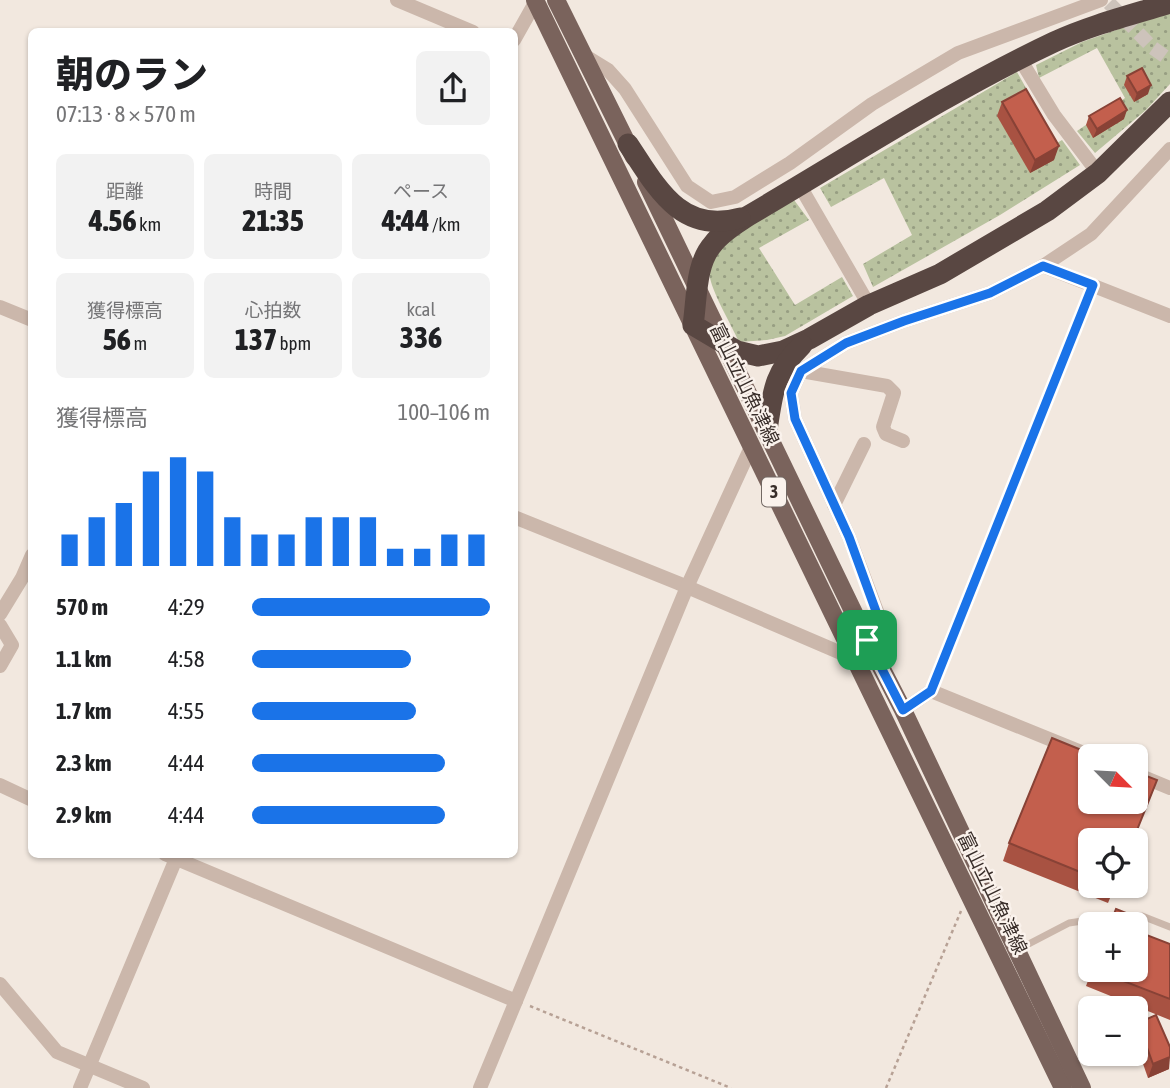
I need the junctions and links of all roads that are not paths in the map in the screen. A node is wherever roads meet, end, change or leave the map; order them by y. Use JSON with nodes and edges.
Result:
{"nodes":[{"id":1,"x":397,"y":0,"type":"edge"},
{"id":2,"x":536,"y":0,"type":"edge"},
{"id":3,"x":556,"y":0,"type":"edge"},
{"id":4,"x":1105,"y":1,"type":"edge"},
{"id":5,"x":1170,"y":3,"type":"edge"},
{"id":6,"x":1077,"y":5,"type":"edge"},
{"id":7,"x":464,"y":28,"type":"edge"},
{"id":8,"x":518,"y":33,"type":"edge"},
{"id":9,"x":581,"y":53,"type":"junction"},
{"id":10,"x":1020,"y":59,"type":"junction"},
{"id":11,"x":1170,"y":102,"type":"edge"},
{"id":12,"x":628,"y":144,"type":"junction"},
{"id":13,"x":1170,"y":149,"type":"edge"},
{"id":14,"x":1098,"y":173,"type":"junction"},
{"id":15,"x":800,"y":186,"type":"junction"},
{"id":16,"x":748,"y":216,"type":"junction"},
{"id":17,"x":1043,"y":266,"type":"junction"},
{"id":18,"x":698,"y":288,"type":"junction"},
{"id":19,"x":869,"y":305,"type":"junction"},
{"id":20,"x":0,"y":307,"type":"edge"},
{"id":21,"x":1170,"y":316,"type":"edge"},
{"id":22,"x":28,"y":318,"type":"edge"},
{"id":23,"x":693,"y":325,"type":"junction"},
{"id":24,"x":808,"y":339,"type":"junction"},
{"id":25,"x":725,"y":344,"type":"junction"},
{"id":26,"x":801,"y":371,"type":"junction"},
{"id":27,"x":759,"y":438,"type":"junction"},
{"id":28,"x":903,"y":441,"type":"dead end"},
{"id":29,"x":863,"y":444,"type":"dead end"},
{"id":30,"x":834,"y":505,"type":"junction"},
{"id":31,"x":518,"y":519,"type":"edge"},
{"id":32,"x":28,"y":564,"type":"edge"},
{"id":33,"x":687,"y":587,"type":"junction"},
{"id":34,"x":0,"y":614,"type":"edge"},
{"id":35,"x":0,"y":625,"type":"edge"},
{"id":36,"x":867,"y":640,"type":"junction"},
{"id":37,"x":855,"y":659,"type":"junction"},
{"id":38,"x":0,"y":666,"type":"edge"},
{"id":39,"x":903,"y":710,"type":"junction"},
{"id":40,"x":1078,"y":751,"type":"edge"},
{"id":41,"x":1148,"y":779,"type":"edge"},
{"id":42,"x":0,"y":785,"type":"edge"},
{"id":43,"x":1170,"y":788,"type":"edge"},
{"id":44,"x":28,"y":798,"type":"edge"},
{"id":45,"x":172,"y":858,"type":"edge"},
{"id":46,"x":180,"y":858,"type":"edge"},
{"id":47,"x":1170,"y":927,"type":"edge"},
{"id":48,"x":1016,"y":951,"type":"junction"},
{"id":49,"x":0,"y":984,"type":"edge"},
{"id":50,"x":516,"y":1001,"type":"junction"},
{"id":51,"x":89,"y":1067,"type":"junction"},
{"id":52,"x":80,"y":1088,"type":"edge"},
{"id":53,"x":143,"y":1088,"type":"edge"},
{"id":54,"x":480,"y":1088,"type":"edge"},
{"id":55,"x":1063,"y":1088,"type":"edge"},
{"id":56,"x":1082,"y":1088,"type":"edge"}],
"edges":[{"from":1,"to":7,"type":"street"},
{"from":2,"to":8,"type":"street"},
{"from":2,"to":23,"type":"main road","name":"富山立山魚津線","number":"3"},
{"from":3,"to":9,"type":"main road","name":"富山立山魚津線","number":"3"},
{"from":4,"to":6,"type":"street"},
{"from":5,"to":10,"type":"highway"},
{"from":6,"to":9,"type":"street"},
{"from":9,"to":12,"type":"main road","name":"富山立山魚津線","number":"3"},
{"from":10,"to":14,"type":"street"},
{"from":10,"to":15,"type":"highway"},
{"from":11,"to":14,"type":"highway"},
{"from":12,"to":16,"type":"highway"},
{"from":12,"to":18,"type":"main road","name":"富山立山魚津線","number":"3"},
{"from":13,"to":17,"type":"street"},
{"from":14,"to":19,"type":"highway"},
{"from":15,"to":16,"type":"highway"},
{"from":15,"to":19,"type":"street"},
{"from":16,"to":18,"type":"highway"},
{"from":17,"to":21,"type":"street"},
{"from":17,"to":26,"type":"street"},
{"from":18,"to":23,"type":"highway"},
{"from":18,"to":25,"type":"main road","name":"富山立山魚津線","number":"3"},
{"from":19,"to":24,"type":"highway"},
{"from":20,"to":22,"type":"street"},
{"from":23,"to":25,"type":"highway"},
{"from":23,"to":27,"type":"main road","name":"富山立山魚津線","number":"3"},
{"from":24,"to":25,"type":"highway"},
{"from":24,"to":27,"type":"highway"},
{"from":25,"to":27,"type":"main road","name":"富山立山魚津線","number":"3"},
{"from":26,"to":28,"type":"street"},
{"from":26,"to":30,"type":"street"},
{"from":27,"to":33,"type":"street"},
{"from":27,"to":36,"type":"main road","name":"富山立山魚津線","number":"3"},
{"from":27,"to":37,"type":"main road","name":"富山立山魚津線","number":"3"},
{"from":29,"to":30,"type":"street"},
{"from":30,"to":36,"type":"street"},
{"from":31,"to":33,"type":"street"},
{"from":32,"to":34,"type":"street"},
{"from":33,"to":37,"type":"street"},
{"from":33,"to":50,"type":"street"},
{"from":35,"to":38,"type":"street"},
{"from":36,"to":39,"type":"main road","name":"富山立山魚津線","number":"3"},
{"from":37,"to":55,"type":"main road","name":"富山立山魚津線","number":"3"},
{"from":39,"to":40,"type":"street"},
{"from":39,"to":48,"type":"main road","name":"富山立山魚津線","number":"3"},
{"from":41,"to":43,"type":"street"},
{"from":42,"to":44,"type":"street"},
{"from":45,"to":51,"type":"street"},
{"from":46,"to":50,"type":"street"},
{"from":47,"to":48,"type":"lane"},
{"from":48,"to":56,"type":"main road","name":"富山立山魚津線","number":"3"},
{"from":49,"to":51,"type":"street"},
{"from":50,"to":54,"type":"street"},
{"from":51,"to":52,"type":"street"},
{"from":51,"to":53,"type":"street"}]}
